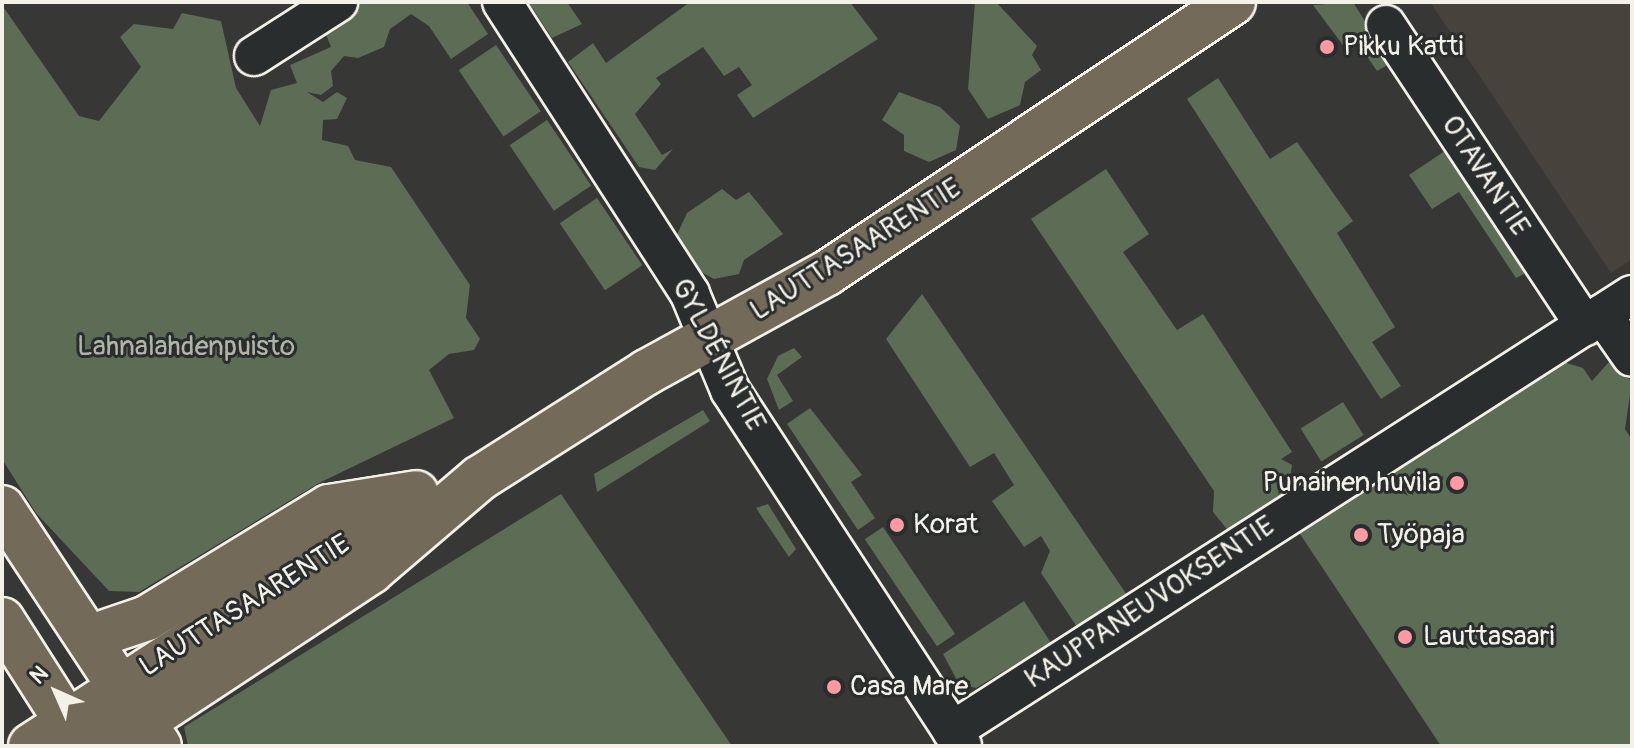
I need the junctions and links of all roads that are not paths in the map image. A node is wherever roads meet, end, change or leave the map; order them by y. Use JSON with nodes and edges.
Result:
{"nodes":[{"id":1,"x":338,"y":2,"type":"edge"},
{"id":2,"x":502,"y":2,"type":"edge"},
{"id":3,"x":1233,"y":2,"type":"edge"},
{"id":4,"x":1386,"y":25,"type":"dead end"},
{"id":5,"x":254,"y":56,"type":"dead end"},
{"id":6,"x":1606,"y":312,"type":"edge"},
{"id":7,"x":709,"y":339,"type":"junction"},
{"id":8,"x":1632,"y":357,"type":"edge"},
{"id":9,"x":470,"y":485,"type":"junction"},
{"id":10,"x":2,"y":508,"type":"edge"},
{"id":11,"x":2,"y":620,"type":"edge"},
{"id":12,"x":91,"y":637,"type":"junction"},
{"id":13,"x":141,"y":716,"type":"edge"},
{"id":14,"x":74,"y":734,"type":"edge"},
{"id":15,"x":957,"y":738,"type":"edge"},
{"id":16,"x":31,"y":746,"type":"edge"},
{"id":17,"x":106,"y":746,"type":"edge"}],
"edges":[{"from":1,"to":5,"type":"street"},
{"from":2,"to":7,"type":"street","name":"GYLDÉNINTIE"},
{"from":3,"to":7,"type":"main road","name":"LAUTTASAARENTIE"},
{"from":4,"to":6,"type":"street","name":"OTAVANTIE"},
{"from":6,"to":8,"type":"street","name":"OTAVANTIE"},
{"from":6,"to":15,"type":"street","name":"KAUPPANEUVOKSENTIE"},
{"from":7,"to":9,"type":"main road","name":"LAUTTASAARENTIE"},
{"from":7,"to":15,"type":"street","name":"GYLDÉNINTIE"},
{"from":9,"to":12,"type":"main road","name":"LAUTTASAARENTIE"},
{"from":9,"to":13,"type":"main road","name":"LAUTTASAARENTIE"},
{"from":10,"to":12,"type":"main road"},
{"from":11,"to":14,"type":"main road"},
{"from":12,"to":13,"type":"main road"},
{"from":13,"to":14,"type":"main road","name":"LAUTTASAARENTIE"},
{"from":13,"to":17,"type":"main road","name":"LAUTTASAARENTIE"},
{"from":14,"to":16,"type":"main road","name":"LAUTTASAARENTIE"}]}
